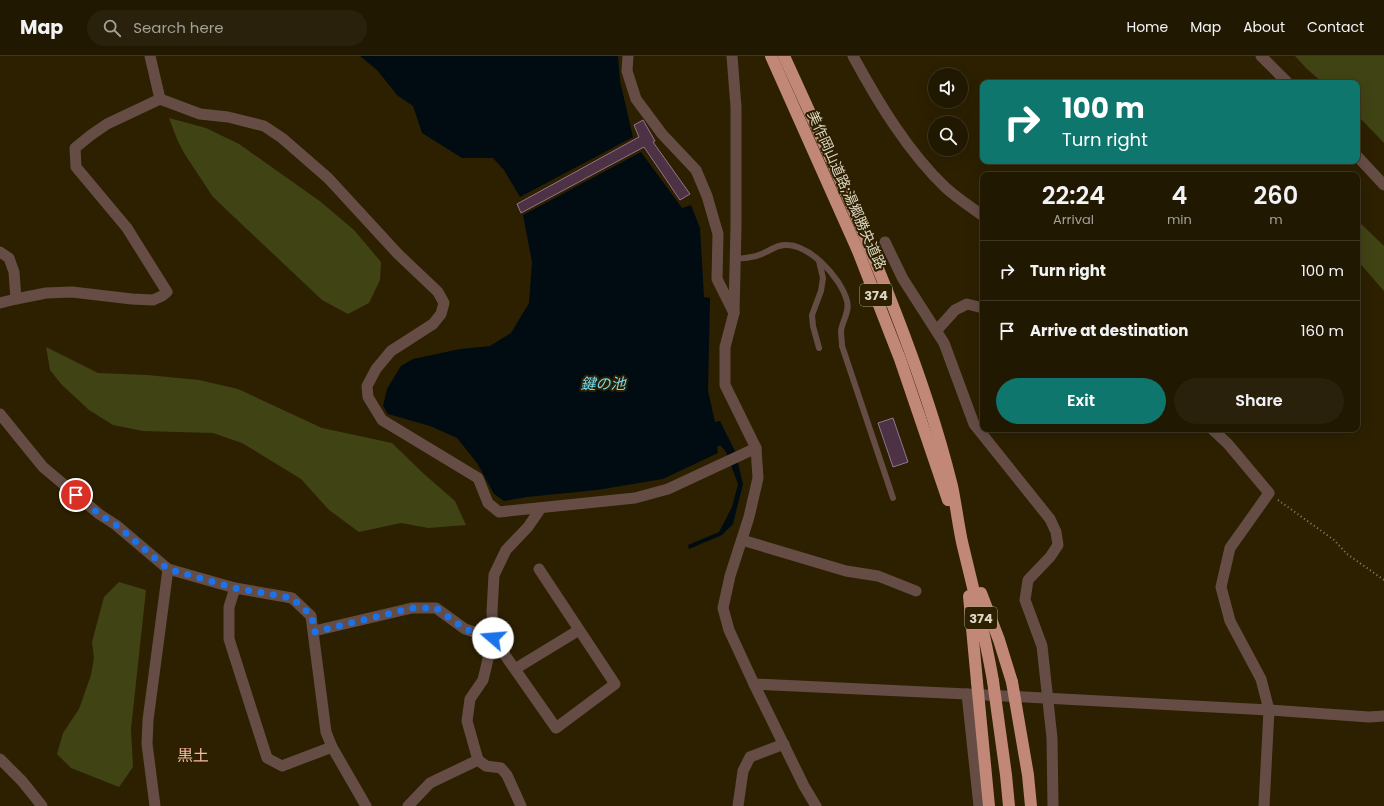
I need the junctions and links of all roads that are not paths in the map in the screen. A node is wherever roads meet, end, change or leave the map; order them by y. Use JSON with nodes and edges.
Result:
{"nodes":[{"id":1,"x":150,"y":56,"type":"edge"},
{"id":2,"x":628,"y":56,"type":"edge"},
{"id":3,"x":732,"y":56,"type":"edge"},
{"id":4,"x":771,"y":56,"type":"edge"},
{"id":5,"x":784,"y":56,"type":"edge"},
{"id":6,"x":853,"y":56,"type":"edge"},
{"id":7,"x":1261,"y":56,"type":"edge"},
{"id":8,"x":1285,"y":80,"type":"edge"},
{"id":9,"x":160,"y":99,"type":"junction"},
{"id":10,"x":1360,"y":159,"type":"edge"},
{"id":11,"x":1384,"y":185,"type":"edge"},
{"id":12,"x":980,"y":214,"type":"edge"},
{"id":13,"x":885,"y":242,"type":"dead end"},
{"id":14,"x":0,"y":252,"type":"edge"},
{"id":15,"x":735,"y":259,"type":"junction"},
{"id":16,"x":819,"y":261,"type":"junction"},
{"id":17,"x":16,"y":298,"type":"junction"},
{"id":18,"x":0,"y":303,"type":"edge"},
{"id":19,"x":980,"y":307,"type":"edge"},
{"id":20,"x":734,"y":313,"type":"junction"},
{"id":21,"x":937,"y":330,"type":"junction"},
{"id":22,"x":819,"y":348,"type":"dead end"},
{"id":23,"x":0,"y":414,"type":"edge"},
{"id":24,"x":980,"y":432,"type":"edge"},
{"id":25,"x":980,"y":432,"type":"edge"},
{"id":26,"x":1215,"y":432,"type":"edge"},
{"id":27,"x":756,"y":448,"type":"junction"},
{"id":28,"x":893,"y":498,"type":"dead end"},
{"id":29,"x":541,"y":508,"type":"junction"},
{"id":30,"x":742,"y":540,"type":"junction"},
{"id":31,"x":962,"y":541,"type":"junction"},
{"id":32,"x":966,"y":555,"type":"junction"},
{"id":33,"x":168,"y":569,"type":"junction"},
{"id":34,"x":539,"y":569,"type":"dead end"},
{"id":35,"x":235,"y":588,"type":"junction"},
{"id":36,"x":916,"y":591,"type":"dead end"},
{"id":37,"x":579,"y":630,"type":"junction"},
{"id":38,"x":314,"y":632,"type":"junction"},
{"id":39,"x":493,"y":638,"type":"junction"},
{"id":40,"x":515,"y":669,"type":"junction"},
{"id":41,"x":754,"y":684,"type":"junction"},
{"id":42,"x":967,"y":694,"type":"junction"},
{"id":43,"x":1048,"y":699,"type":"junction"},
{"id":44,"x":1269,"y":710,"type":"junction"},
{"id":45,"x":1384,"y":716,"type":"edge"},
{"id":46,"x":784,"y":744,"type":"junction"},
{"id":47,"x":332,"y":747,"type":"junction"},
{"id":48,"x":0,"y":759,"type":"edge"},
{"id":49,"x":478,"y":760,"type":"junction"},
{"id":50,"x":42,"y":806,"type":"edge"},
{"id":51,"x":155,"y":806,"type":"edge"},
{"id":52,"x":366,"y":806,"type":"edge"},
{"id":53,"x":408,"y":806,"type":"edge"},
{"id":54,"x":521,"y":806,"type":"edge"},
{"id":55,"x":738,"y":806,"type":"edge"},
{"id":56,"x":816,"y":806,"type":"edge"},
{"id":57,"x":979,"y":806,"type":"edge"},
{"id":58,"x":989,"y":806,"type":"edge"},
{"id":59,"x":1009,"y":806,"type":"edge"},
{"id":60,"x":1031,"y":806,"type":"edge"},
{"id":61,"x":1053,"y":806,"type":"edge"},
{"id":62,"x":1264,"y":806,"type":"edge"}],
"edges":[{"from":1,"to":9,"type":"street"},
{"from":2,"to":20,"type":"street"},
{"from":3,"to":15,"type":"street"},
{"from":4,"to":31,"type":"highway","name":"美作岡山道路;湯郷勝央道路","number":"374"},
{"from":5,"to":31,"type":"highway","name":"美作岡山道路;湯郷勝央道路","number":"374"},
{"from":6,"to":12,"type":"street"},
{"from":7,"to":8,"type":"street"},
{"from":9,"to":17,"type":"street"},
{"from":9,"to":29,"type":"street"},
{"from":10,"to":11,"type":"street"},
{"from":13,"to":21,"type":"street"},
{"from":14,"to":17,"type":"street"},
{"from":15,"to":16,"type":"lane"},
{"from":15,"to":20,"type":"street"},
{"from":16,"to":22,"type":"lane"},
{"from":16,"to":28,"type":"lane"},
{"from":17,"to":18,"type":"street"},
{"from":19,"to":21,"type":"street"},
{"from":20,"to":27,"type":"street"},
{"from":21,"to":25,"type":"street"},
{"from":23,"to":33,"type":"street"},
{"from":24,"to":43,"type":"street"},
{"from":26,"to":44,"type":"street"},
{"from":27,"to":29,"type":"street"},
{"from":27,"to":30,"type":"street"},
{"from":29,"to":39,"type":"street"},
{"from":30,"to":36,"type":"street"},
{"from":30,"to":41,"type":"street"},
{"from":31,"to":32,"type":"highway","name":"美作岡山道路;湯郷勝央道路","number":"374"},
{"from":32,"to":58,"type":"highway","bridge":true},
{"from":32,"to":59,"type":"highway","name":"美作岡山道路;湯郷勝央道路","number":"374","bridge":true},
{"from":32,"to":60,"type":"highway","bridge":true},
{"from":33,"to":35,"type":"street"},
{"from":33,"to":51,"type":"street"},
{"from":34,"to":37,"type":"street"},
{"from":35,"to":38,"type":"street"},
{"from":35,"to":47,"type":"street"},
{"from":37,"to":40,"type":"street"},
{"from":37,"to":40,"type":"street"},
{"from":38,"to":39,"type":"street"},
{"from":38,"to":47,"type":"street"},
{"from":39,"to":40,"type":"street"},
{"from":39,"to":49,"type":"street"},
{"from":41,"to":42,"type":"street"},
{"from":41,"to":46,"type":"street"},
{"from":42,"to":43,"type":"street"},
{"from":42,"to":57,"type":"street"},
{"from":43,"to":44,"type":"street"},
{"from":43,"to":61,"type":"street"},
{"from":44,"to":45,"type":"street"},
{"from":44,"to":62,"type":"street"},
{"from":46,"to":55,"type":"street"},
{"from":46,"to":56,"type":"street"},
{"from":47,"to":52,"type":"street"},
{"from":48,"to":50,"type":"street"},
{"from":49,"to":53,"type":"street"},
{"from":49,"to":54,"type":"street"}]}
